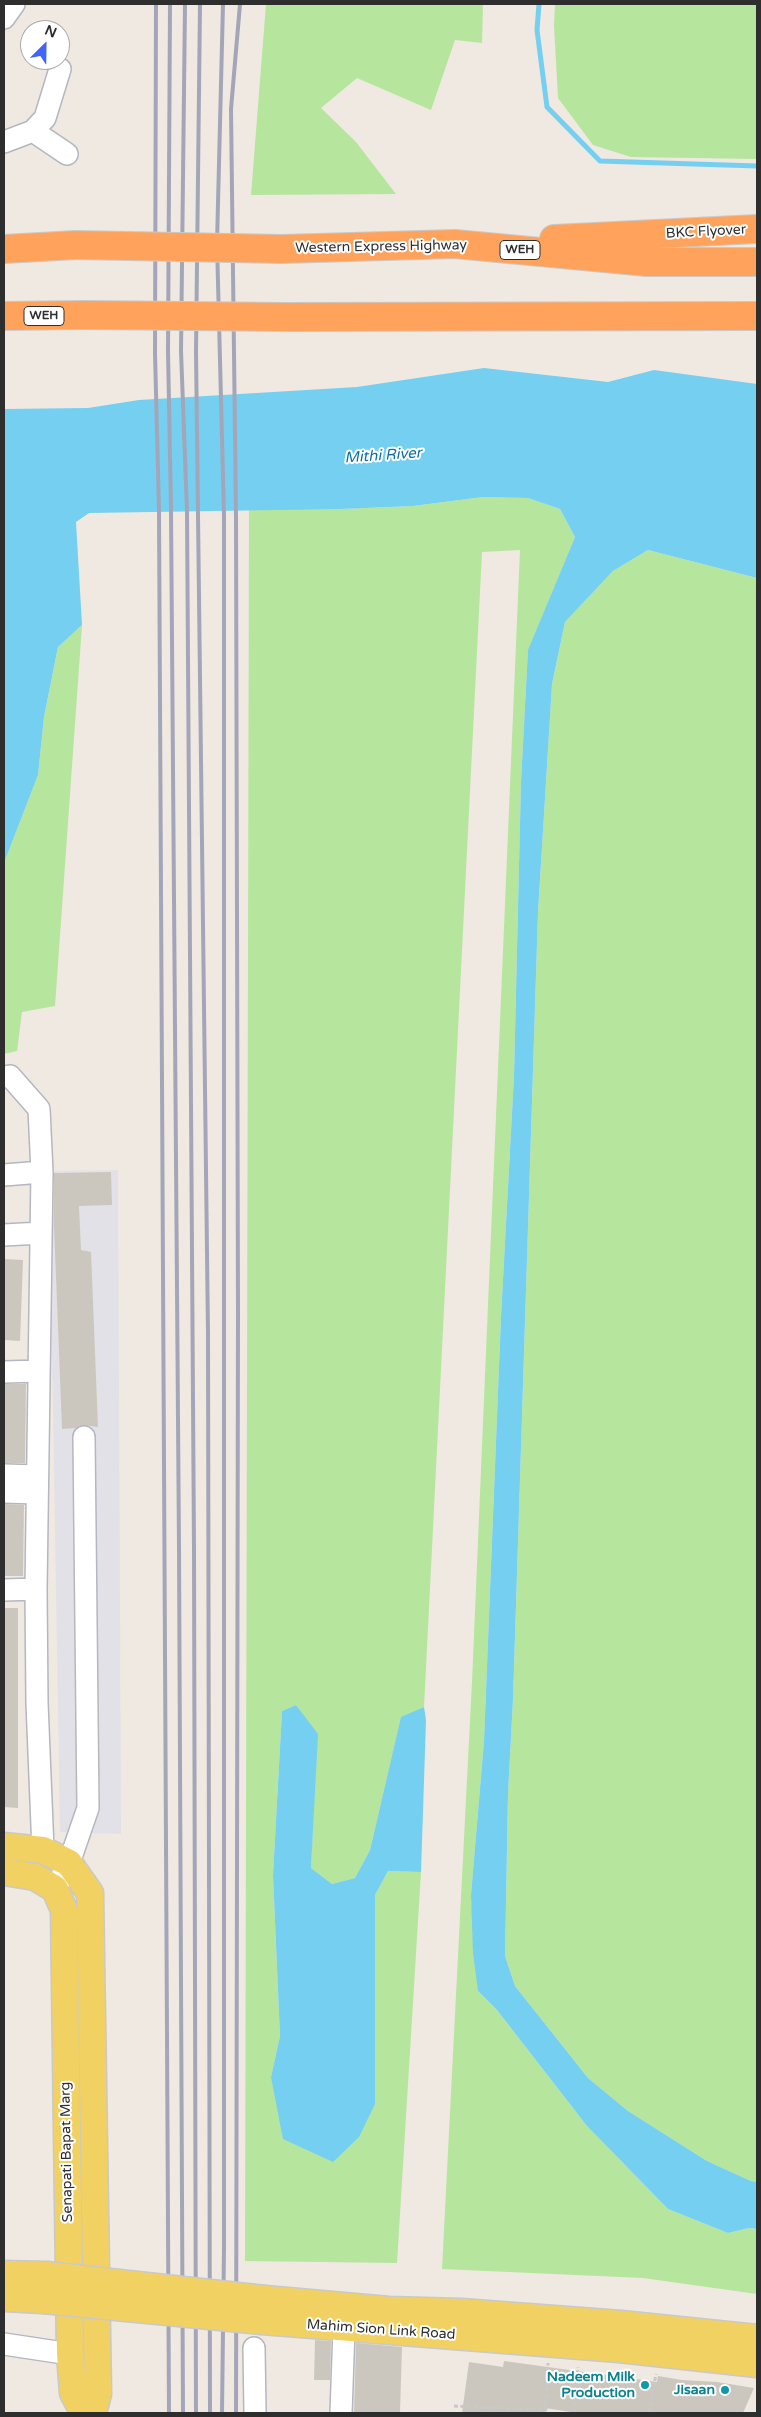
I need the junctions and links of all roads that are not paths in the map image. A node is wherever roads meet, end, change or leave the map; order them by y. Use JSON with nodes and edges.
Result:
{"nodes":[{"id":1,"x":14,"y":4,"type":"edge"},
{"id":2,"x":4,"y":18,"type":"edge"},
{"id":3,"x":60,"y":70,"type":"edge"},
{"id":4,"x":32,"y":131,"type":"junction"},
{"id":5,"x":4,"y":142,"type":"edge"},
{"id":6,"x":67,"y":154,"type":"dead end"},
{"id":7,"x":757,"y":229,"type":"edge"},
{"id":8,"x":455,"y":244,"type":"junction"},
{"id":9,"x":4,"y":250,"type":"edge"},
{"id":10,"x":757,"y":262,"type":"edge"},
{"id":11,"x":4,"y":316,"type":"edge"},
{"id":12,"x":757,"y":316,"type":"edge"},
{"id":13,"x":4,"y":1077,"type":"edge"},
{"id":14,"x":42,"y":1172,"type":"junction"},
{"id":15,"x":4,"y":1175,"type":"edge"},
{"id":16,"x":42,"y":1233,"type":"junction"},
{"id":17,"x":4,"y":1235,"type":"edge"},
{"id":18,"x":39,"y":1371,"type":"junction"},
{"id":19,"x":4,"y":1372,"type":"edge"},
{"id":20,"x":84,"y":1437,"type":"dead end"},
{"id":21,"x":4,"y":1475,"type":"edge"},
{"id":22,"x":37,"y":1484,"type":"junction"},
{"id":23,"x":4,"y":1492,"type":"edge"},
{"id":24,"x":36,"y":1589,"type":"junction"},
{"id":25,"x":4,"y":1590,"type":"edge"},
{"id":26,"x":4,"y":1846,"type":"edge"},
{"id":27,"x":43,"y":1850,"type":"junction"},
{"id":28,"x":69,"y":1863,"type":"junction"},
{"id":29,"x":4,"y":1872,"type":"edge"},
{"id":30,"x":55,"y":1890,"type":"junction"},
{"id":31,"x":9,"y":2286,"type":"edge"},
{"id":32,"x":264,"y":2310,"type":"junction"},
{"id":33,"x":389,"y":2321,"type":"junction"},
{"id":34,"x":461,"y":2324,"type":"junction"},
{"id":35,"x":344,"y":2329,"type":"junction"},
{"id":36,"x":757,"y":2338,"type":"edge"},
{"id":37,"x":4,"y":2344,"type":"edge"},
{"id":38,"x":254,"y":2348,"type":"dead end"},
{"id":39,"x":70,"y":2354,"type":"junction"},
{"id":40,"x":757,"y":2364,"type":"edge"},
{"id":41,"x":84,"y":2413,"type":"edge"},
{"id":42,"x":93,"y":2413,"type":"edge"},
{"id":43,"x":255,"y":2413,"type":"edge"},
{"id":44,"x":341,"y":2413,"type":"edge"}],
"edges":[{"from":1,"to":2,"type":"street"},
{"from":3,"to":4,"type":"street"},
{"from":4,"to":5,"type":"street"},
{"from":4,"to":6,"type":"street"},
{"from":7,"to":8,"type":"highway","name":"BKC Flyover"},
{"from":8,"to":9,"type":"highway","name":"Western Express Highway","number":"WEH","bridge":true},
{"from":8,"to":10,"type":"highway","name":"Western Express Highway","number":"WEH"},
{"from":11,"to":12,"type":"highway","number":"WEH","bridge":true},
{"from":13,"to":14,"type":"street"},
{"from":14,"to":15,"type":"street"},
{"from":14,"to":16,"type":"street"},
{"from":16,"to":17,"type":"street"},
{"from":16,"to":18,"type":"street"},
{"from":18,"to":19,"type":"street"},
{"from":18,"to":22,"type":"street"},
{"from":20,"to":28,"type":"street"},
{"from":21,"to":22,"type":"street"},
{"from":22,"to":23,"type":"street"},
{"from":22,"to":24,"type":"street"},
{"from":24,"to":25,"type":"street"},
{"from":24,"to":27,"type":"street"},
{"from":26,"to":27,"type":"main road"},
{"from":27,"to":28,"type":"main road"},
{"from":28,"to":30,"type":"street"},
{"from":28,"to":42,"type":"main road","name":"Senapati Bapat Marg"},
{"from":29,"to":30,"type":"main road"},
{"from":30,"to":39,"type":"main road","name":"Senapati Bapat Marg"},
{"from":31,"to":32,"type":"main road","name":"Mahim Sion Link Road","bridge":true},
{"from":32,"to":33,"type":"main road","name":"Mahim Sion Link Road"},
{"from":32,"to":35,"type":"main road","name":"Mahim Sion Link Road"},
{"from":33,"to":34,"type":"main road","name":"Mahim Sion Link Road"},
{"from":33,"to":35,"type":"main road","name":"Mahim Sion Link Road"},
{"from":34,"to":36,"type":"main road","name":"Mahim Sion Link Road"},
{"from":34,"to":40,"type":"main road","name":"Mahim Sion Link Road"},
{"from":35,"to":44,"type":"street"},
{"from":37,"to":39,"type":"street"},
{"from":38,"to":43,"type":"street"},
{"from":39,"to":41,"type":"main road","name":"Senapati Bapat Marg"}]}
